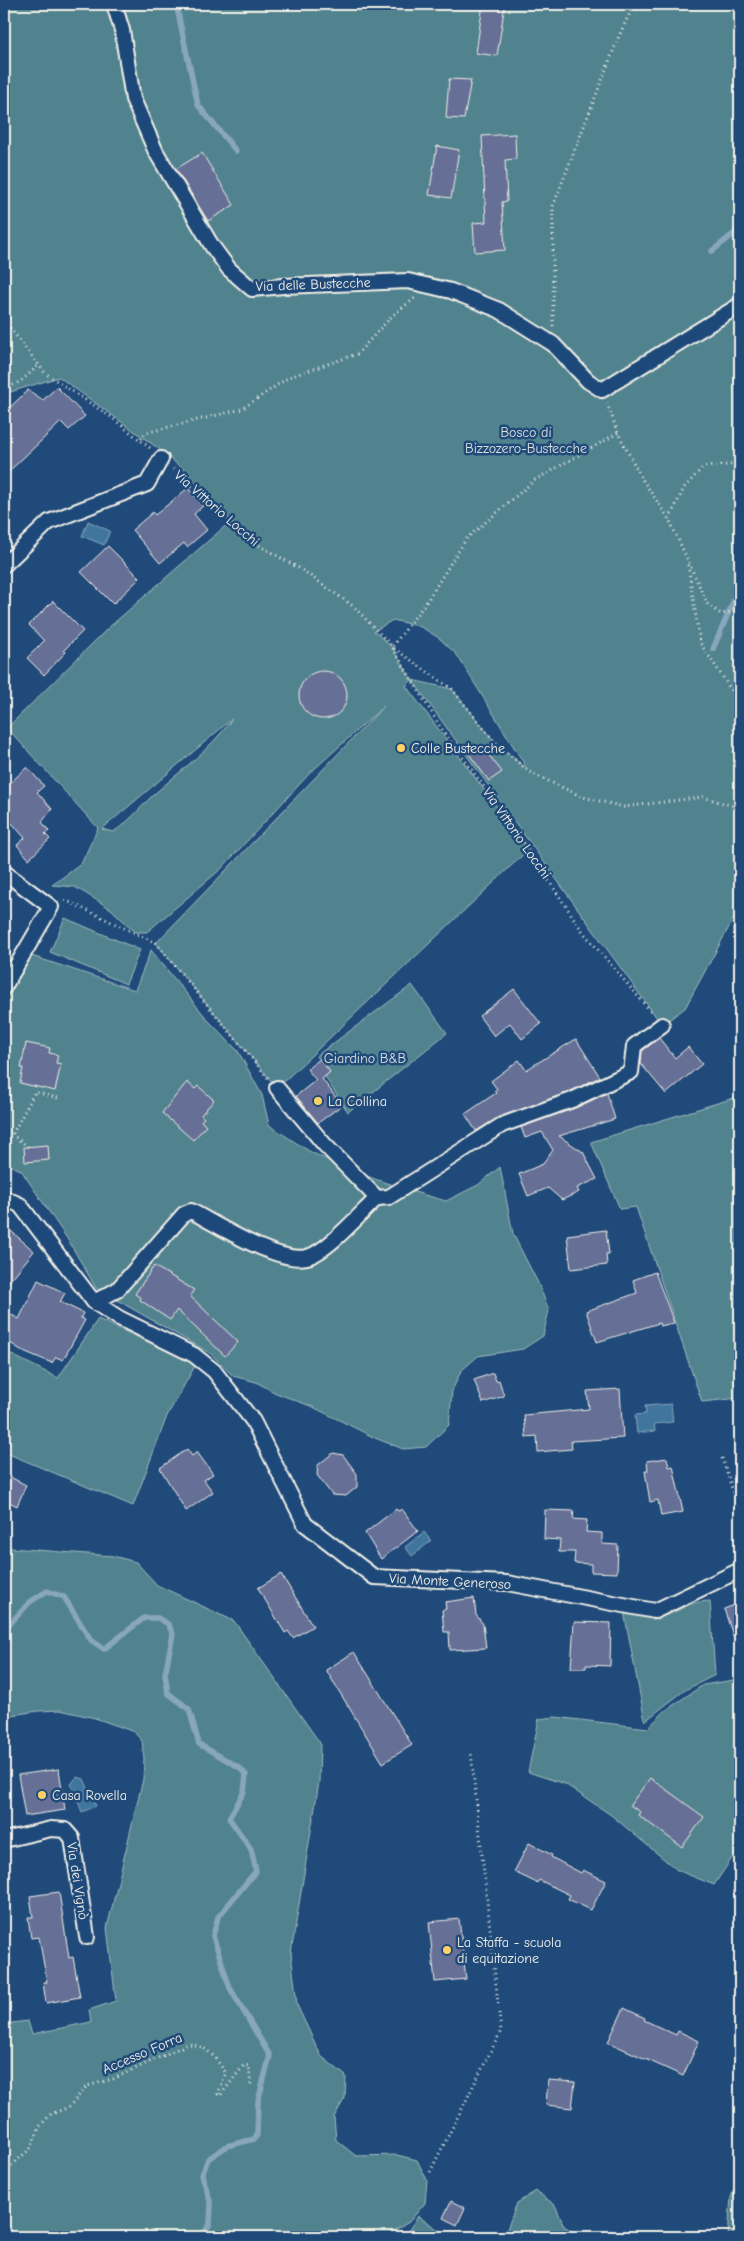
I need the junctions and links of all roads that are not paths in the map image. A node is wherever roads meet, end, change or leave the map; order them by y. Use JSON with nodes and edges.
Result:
{"nodes":[{"id":1,"x":114,"y":4,"type":"edge"},
{"id":2,"x":740,"y":305,"type":"edge"},
{"id":3,"x":161,"y":459,"type":"road end"},
{"id":4,"x":4,"y":565,"type":"edge"},
{"id":5,"x":4,"y":872,"type":"edge"},
{"id":6,"x":4,"y":987,"type":"edge"},
{"id":7,"x":662,"y":1025,"type":"road end"},
{"id":8,"x":276,"y":1088,"type":"road end"},
{"id":9,"x":4,"y":1198,"type":"edge"},
{"id":10,"x":377,"y":1198,"type":"junction"},
{"id":11,"x":94,"y":1302,"type":"junction"},
{"id":12,"x":740,"y":1570,"type":"edge"},
{"id":13,"x":4,"y":1840,"type":"edge"},
{"id":14,"x":87,"y":1937,"type":"dead end"}],
"edges":[{"from":1,"to":2,"type":"street","name":"Via delle Bustecche"},
{"from":3,"to":4,"type":"street"},
{"from":5,"to":6,"type":"street"},
{"from":7,"to":10,"type":"street"},
{"from":8,"to":10,"type":"street"},
{"from":9,"to":11,"type":"street","name":"Via Monte Generoso"},
{"from":10,"to":11,"type":"street"},
{"from":11,"to":12,"type":"street","name":"Via Monte Generoso"},
{"from":13,"to":14,"type":"street","name":"Via dei Vignò"}]}
